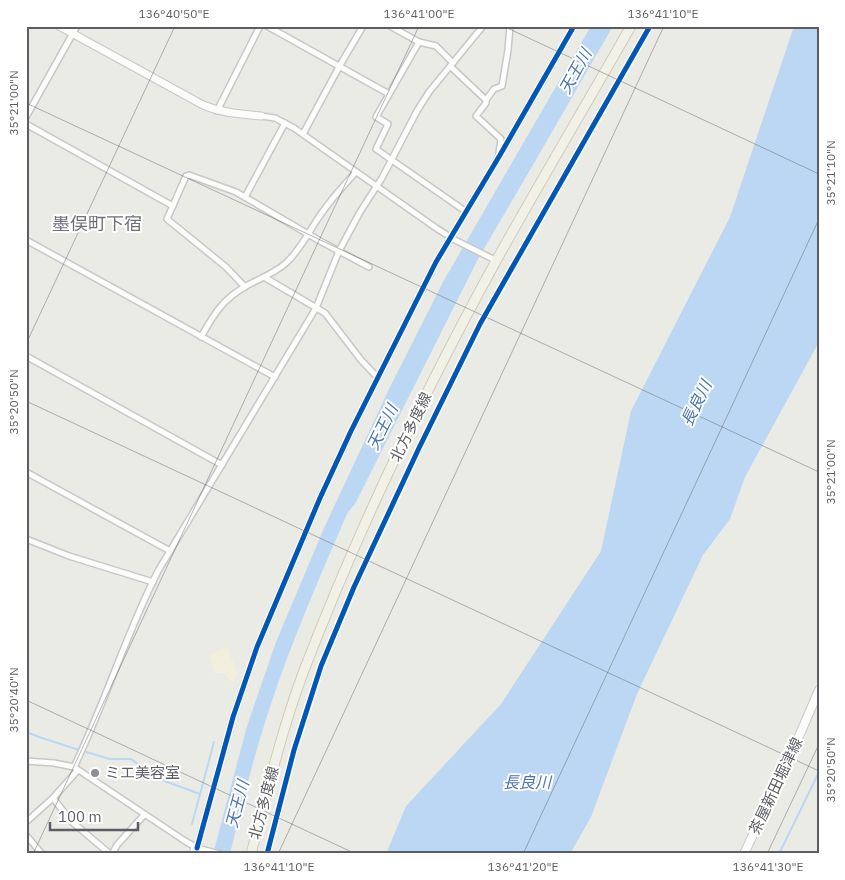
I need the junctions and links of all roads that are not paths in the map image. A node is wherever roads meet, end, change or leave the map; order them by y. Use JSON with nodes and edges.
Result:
{"nodes":[{"id":1,"x":59,"y":26,"type":"edge"},
{"id":2,"x":77,"y":26,"type":"edge"},
{"id":3,"x":260,"y":26,"type":"edge"},
{"id":4,"x":267,"y":26,"type":"edge"},
{"id":5,"x":363,"y":26,"type":"edge"},
{"id":6,"x":390,"y":26,"type":"edge"},
{"id":7,"x":483,"y":26,"type":"edge"},
{"id":8,"x":510,"y":26,"type":"edge"},
{"id":9,"x":574,"y":26,"type":"edge"},
{"id":10,"x":631,"y":26,"type":"edge"},
{"id":11,"x":72,"y":33,"type":"junction"},
{"id":12,"x":419,"y":42,"type":"junction"},
{"id":13,"x":452,"y":65,"type":"junction"},
{"id":14,"x":340,"y":66,"type":"junction"},
{"id":15,"x":388,"y":94,"type":"junction"},
{"id":16,"x":486,"y":100,"type":"junction"},
{"id":17,"x":217,"y":111,"type":"junction"},
{"id":18,"x":261,"y":116,"type":"joint"},
{"id":19,"x":26,"y":117,"type":"edge"},
{"id":20,"x":285,"y":123,"type":"junction"},
{"id":21,"x":26,"y":124,"type":"edge"},
{"id":22,"x":303,"y":134,"type":"junction"},
{"id":23,"x":500,"y":156,"type":"junction"},
{"id":24,"x":392,"y":159,"type":"junction"},
{"id":25,"x":356,"y":172,"type":"junction"},
{"id":26,"x":377,"y":186,"type":"junction"},
{"id":27,"x":245,"y":197,"type":"junction"},
{"id":28,"x":172,"y":206,"type":"junction"},
{"id":29,"x":465,"y":211,"type":"junction"},
{"id":30,"x":309,"y":234,"type":"junction"},
{"id":31,"x":453,"y":238,"type":"junction"},
{"id":32,"x":26,"y":240,"type":"edge"},
{"id":33,"x":339,"y":251,"type":"junction"},
{"id":34,"x":493,"y":259,"type":"junction"},
{"id":35,"x":369,"y":267,"type":"dead end"},
{"id":36,"x":264,"y":277,"type":"junction"},
{"id":37,"x":245,"y":287,"type":"junction"},
{"id":38,"x":316,"y":308,"type":"junction"},
{"id":39,"x":201,"y":337,"type":"junction"},
{"id":40,"x":26,"y":356,"type":"edge"},
{"id":41,"x":275,"y":377,"type":"junction"},
{"id":42,"x":378,"y":378,"type":"junction"},
{"id":43,"x":222,"y":465,"type":"junction"},
{"id":44,"x":26,"y":472,"type":"edge"},
{"id":45,"x":26,"y":538,"type":"edge"},
{"id":46,"x":170,"y":551,"type":"junction"},
{"id":47,"x":153,"y":582,"type":"junction"},
{"id":48,"x":819,"y":690,"type":"edge"},
{"id":49,"x":26,"y":761,"type":"edge"},
{"id":50,"x":76,"y":769,"type":"junction"},
{"id":51,"x":53,"y":798,"type":"junction"},
{"id":52,"x":144,"y":815,"type":"junction"},
{"id":53,"x":26,"y":822,"type":"edge"},
{"id":54,"x":26,"y":835,"type":"edge"},
{"id":55,"x":195,"y":849,"type":"edge"},
{"id":56,"x":42,"y":854,"type":"edge"},
{"id":57,"x":111,"y":854,"type":"edge"},
{"id":58,"x":220,"y":854,"type":"edge"},
{"id":59,"x":251,"y":854,"type":"edge"},
{"id":60,"x":744,"y":854,"type":"edge"}],
"edges":[{"from":1,"to":11,"type":"street"},
{"from":2,"to":11,"type":"street"},
{"from":3,"to":17,"type":"street"},
{"from":4,"to":14,"type":"street"},
{"from":5,"to":14,"type":"street"},
{"from":6,"to":12,"type":"street"},
{"from":7,"to":13,"type":"street"},
{"from":8,"to":16,"type":"street"},
{"from":9,"to":23,"type":"street"},
{"from":10,"to":34,"type":"main road","name":"北方多度線"},
{"from":11,"to":17,"type":"street"},
{"from":11,"to":19,"type":"street"},
{"from":12,"to":13,"type":"street"},
{"from":12,"to":15,"type":"street"},
{"from":13,"to":16,"type":"street"},
{"from":13,"to":24,"type":"street"},
{"from":14,"to":15,"type":"street"},
{"from":14,"to":22,"type":"street"},
{"from":15,"to":24,"type":"street"},
{"from":16,"to":23,"type":"street"},
{"from":17,"to":18,"type":"street"},
{"from":18,"to":20,"type":"street"},
{"from":20,"to":22,"type":"street"},
{"from":20,"to":27,"type":"street"},
{"from":21,"to":28,"type":"street"},
{"from":22,"to":25,"type":"street"},
{"from":23,"to":29,"type":"street"},
{"from":24,"to":26,"type":"street"},
{"from":24,"to":29,"type":"street"},
{"from":25,"to":26,"type":"street"},
{"from":25,"to":30,"type":"street"},
{"from":26,"to":31,"type":"street"},
{"from":26,"to":33,"type":"street"},
{"from":27,"to":28,"type":"street"},
{"from":27,"to":30,"type":"street"},
{"from":28,"to":37,"type":"street"},
{"from":29,"to":31,"type":"street"},
{"from":30,"to":33,"type":"street"},
{"from":30,"to":36,"type":"street"},
{"from":31,"to":34,"type":"street"},
{"from":31,"to":42,"type":"street"},
{"from":32,"to":39,"type":"street"},
{"from":33,"to":35,"type":"street"},
{"from":33,"to":38,"type":"street"},
{"from":34,"to":59,"type":"main road","name":"北方多度線"},
{"from":36,"to":37,"type":"street"},
{"from":36,"to":38,"type":"street"},
{"from":37,"to":39,"type":"street"},
{"from":38,"to":41,"type":"street"},
{"from":38,"to":42,"type":"street"},
{"from":39,"to":41,"type":"street"},
{"from":40,"to":43,"type":"street"},
{"from":41,"to":43,"type":"street"},
{"from":42,"to":55,"type":"street"},
{"from":43,"to":46,"type":"street"},
{"from":44,"to":46,"type":"street"},
{"from":45,"to":47,"type":"street"},
{"from":46,"to":47,"type":"street"},
{"from":47,"to":50,"type":"street"},
{"from":48,"to":60,"type":"main road","name":"茶屋新田堀津線"},
{"from":49,"to":50,"type":"street"},
{"from":50,"to":51,"type":"street"},
{"from":50,"to":52,"type":"street"},
{"from":51,"to":53,"type":"street"},
{"from":51,"to":57,"type":"street"},
{"from":52,"to":55,"type":"street"},
{"from":52,"to":57,"type":"street"},
{"from":54,"to":56,"type":"street"},
{"from":55,"to":58,"type":"street"}]}
